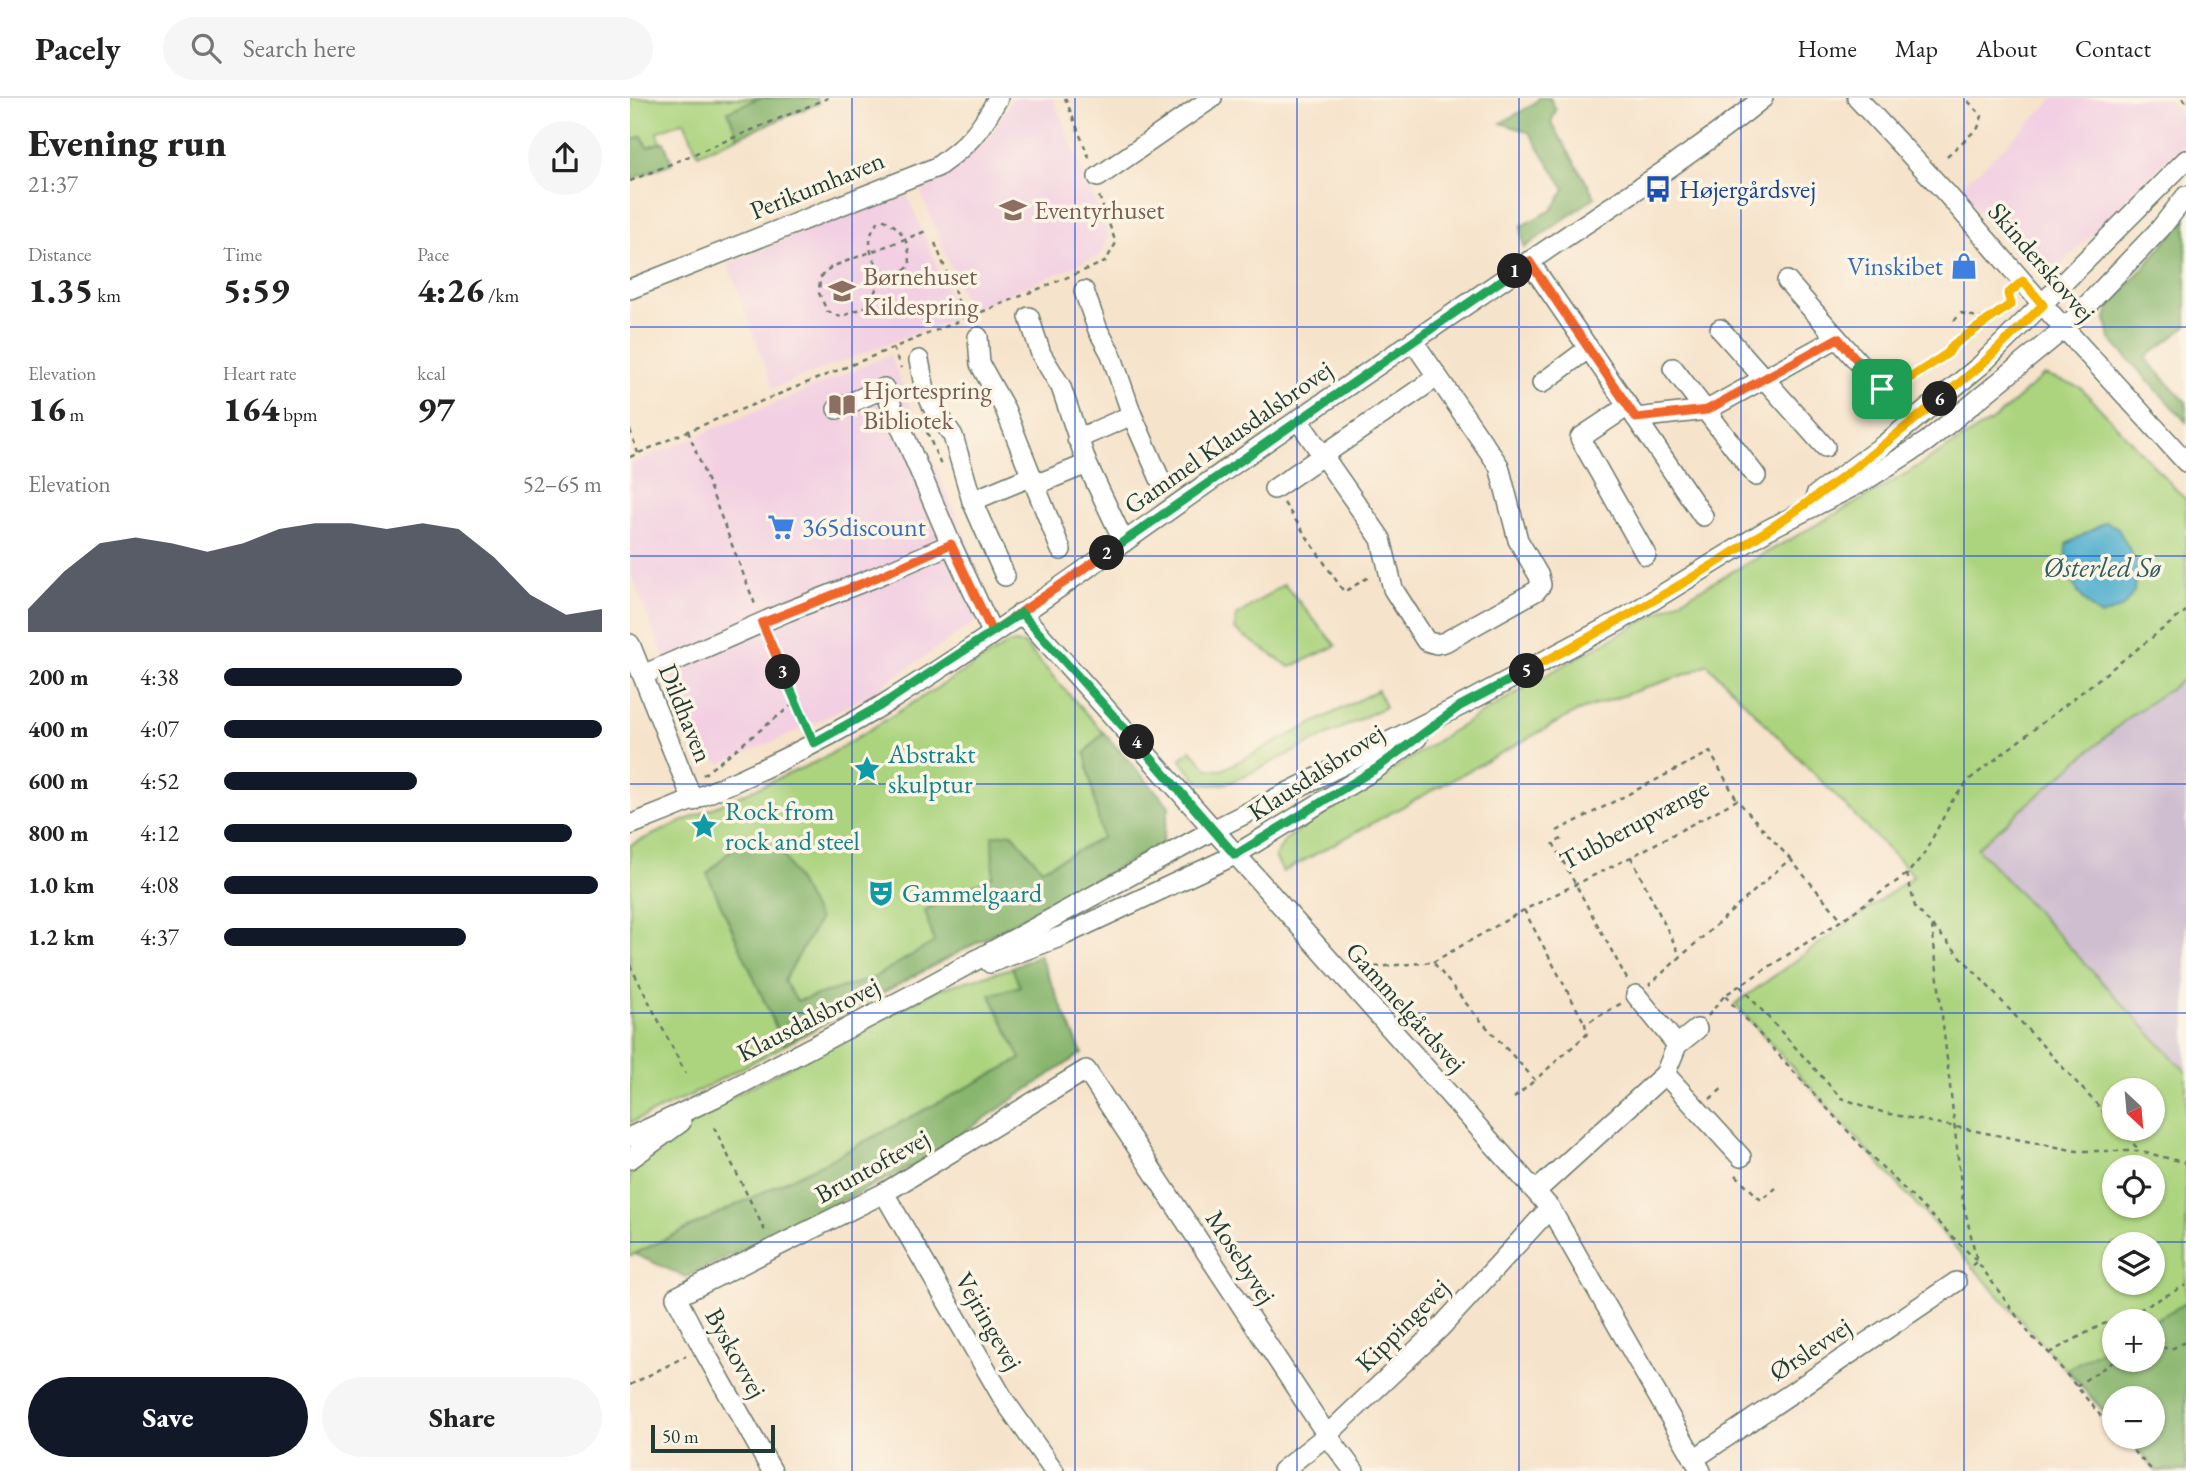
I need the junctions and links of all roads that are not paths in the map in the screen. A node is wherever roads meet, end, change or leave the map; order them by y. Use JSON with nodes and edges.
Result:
{"nodes":[{"id":1,"x":998,"y":98,"type":"edge"},
{"id":2,"x":1212,"y":98,"type":"edge"},
{"id":3,"x":1763,"y":98,"type":"edge"},
{"id":4,"x":1857,"y":98,"type":"edge"},
{"id":5,"x":2186,"y":160,"type":"edge"},
{"id":6,"x":1098,"y":177,"type":"road end"},
{"id":7,"x":2186,"y":196,"type":"edge"},
{"id":8,"x":1529,"y":261,"type":"junction"},
{"id":9,"x":1787,"y":281,"type":"dead end"},
{"id":10,"x":630,"y":289,"type":"edge"},
{"id":11,"x":1084,"y":292,"type":"dead end"},
{"id":12,"x":2043,"y":305,"type":"junction"},
{"id":13,"x":1029,"y":317,"type":"dead end"},
{"id":14,"x":2065,"y":328,"type":"junction"},
{"id":15,"x":1720,"y":329,"type":"dead end"},
{"id":16,"x":978,"y":337,"type":"dead end"},
{"id":17,"x":1838,"y":338,"type":"junction"},
{"id":18,"x":1413,"y":341,"type":"junction"},
{"id":19,"x":1589,"y":348,"type":"junction"},
{"id":20,"x":919,"y":359,"type":"dead end"},
{"id":21,"x":1673,"y":368,"type":"dead end"},
{"id":22,"x":1437,"y":377,"type":"junction"},
{"id":23,"x":1765,"y":378,"type":"junction"},
{"id":24,"x":1542,"y":383,"type":"dead end"},
{"id":25,"x":1882,"y":389,"type":"road end"},
{"id":26,"x":837,"y":409,"type":"dead end"},
{"id":27,"x":1707,"y":410,"type":"junction"},
{"id":28,"x":1632,"y":412,"type":"junction"},
{"id":29,"x":1132,"y":415,"type":"junction"},
{"id":30,"x":1298,"y":420,"type":"junction"},
{"id":31,"x":1077,"y":439,"type":"junction"},
{"id":32,"x":1825,"y":446,"type":"dead end"},
{"id":33,"x":1323,"y":456,"type":"junction"},
{"id":34,"x":2186,"y":461,"type":"edge"},
{"id":35,"x":1087,"y":464,"type":"junction"},
{"id":36,"x":1756,"y":476,"type":"dead end"},
{"id":37,"x":1160,"y":479,"type":"dead end"},
{"id":38,"x":1033,"y":480,"type":"junction"},
{"id":39,"x":1274,"y":489,"type":"road end"},
{"id":40,"x":972,"y":501,"type":"junction"},
{"id":41,"x":1703,"y":516,"type":"dead end"},
{"id":42,"x":1767,"y":530,"type":"junction"},
{"id":43,"x":1124,"y":542,"type":"junction"},
{"id":44,"x":951,"y":544,"type":"junction"},
{"id":45,"x":1060,"y":550,"type":"dead end"},
{"id":46,"x":1646,"y":555,"type":"dead end"},
{"id":47,"x":1005,"y":576,"type":"dead end"},
{"id":48,"x":1021,"y":613,"type":"junction"},
{"id":49,"x":992,"y":632,"type":"junction"},
{"id":50,"x":630,"y":644,"type":"edge"},
{"id":51,"x":643,"y":675,"type":"junction"},
{"id":52,"x":1460,"y":706,"type":"junction"},
{"id":53,"x":690,"y":794,"type":"junction"},
{"id":54,"x":630,"y":825,"type":"edge"},
{"id":55,"x":1215,"y":829,"type":"junction"},
{"id":56,"x":1235,"y":855,"type":"junction"},
{"id":57,"x":925,"y":988,"type":"junction"},
{"id":58,"x":1636,"y":995,"type":"road end"},
{"id":59,"x":1697,"y":1029,"type":"road end"},
{"id":60,"x":1677,"y":1045,"type":"junction"},
{"id":61,"x":1086,"y":1070,"type":"joint"},
{"id":62,"x":1665,"y":1074,"type":"junction"},
{"id":63,"x":716,"y":1097,"type":"junction"},
{"id":64,"x":630,"y":1137,"type":"edge"},
{"id":65,"x":1741,"y":1157,"type":"road end"},
{"id":66,"x":630,"y":1159,"type":"edge"},
{"id":67,"x":1536,"y":1191,"type":"junction"},
{"id":68,"x":884,"y":1193,"type":"junction"},
{"id":69,"x":1550,"y":1208,"type":"junction"},
{"id":70,"x":1956,"y":1282,"type":"road end"},
{"id":71,"x":676,"y":1297,"type":"joint"},
{"id":72,"x":1327,"y":1435,"type":"junction"},
{"id":73,"x":1698,"y":1465,"type":"edge"},
{"id":74,"x":772,"y":1471,"type":"edge"},
{"id":75,"x":1054,"y":1471,"type":"edge"},
{"id":76,"x":1282,"y":1471,"type":"edge"},
{"id":77,"x":1353,"y":1471,"type":"edge"}],
"edges":[{"from":1,"to":10,"type":"street","name":"Perikumhaven"},
{"from":2,"to":6,"type":"street"},
{"from":3,"to":8,"type":"street","name":"Gammel Klausdalsbrovej"},
{"from":4,"to":12,"type":"street","name":"Skinderskovvej"},
{"from":5,"to":12,"type":"street","name":"Klausdalsbrovej"},
{"from":7,"to":14,"type":"street","name":"Klausdalsbrovej"},
{"from":8,"to":18,"type":"street","name":"Gammel Klausdalsbrovej"},
{"from":8,"to":19,"type":"street"},
{"from":9,"to":17,"type":"street"},
{"from":11,"to":29,"type":"street"},
{"from":12,"to":14,"type":"street","name":"Skinderskovvej"},
{"from":12,"to":42,"type":"street","name":"Klausdalsbrovej"},
{"from":13,"to":31,"type":"street"},
{"from":14,"to":34,"type":"street","name":"Skinderskovvej"},
{"from":14,"to":42,"type":"street","name":"Klausdalsbrovej"},
{"from":15,"to":23,"type":"street"},
{"from":16,"to":38,"type":"street"},
{"from":17,"to":23,"type":"street"},
{"from":17,"to":25,"type":"street"},
{"from":18,"to":22,"type":"street"},
{"from":18,"to":30,"type":"street","name":"Gammel Klausdalsbrovej"},
{"from":19,"to":24,"type":"street"},
{"from":19,"to":28,"type":"street"},
{"from":20,"to":40,"type":"street"},
{"from":21,"to":27,"type":"street"},
{"from":22,"to":33,"type":"street"},
{"from":22,"to":33,"type":"street"},
{"from":23,"to":27,"type":"street"},
{"from":23,"to":32,"type":"street"},
{"from":26,"to":44,"type":"street"},
{"from":27,"to":28,"type":"street"},
{"from":27,"to":36,"type":"street"},
{"from":28,"to":41,"type":"street"},
{"from":28,"to":46,"type":"street"},
{"from":29,"to":31,"type":"street"},
{"from":29,"to":37,"type":"street"},
{"from":30,"to":33,"type":"street"},
{"from":30,"to":43,"type":"street","name":"Gammel Klausdalsbrovej"},
{"from":31,"to":35,"type":"street"},
{"from":33,"to":39,"type":"street"},
{"from":35,"to":38,"type":"street"},
{"from":35,"to":43,"type":"street"},
{"from":38,"to":40,"type":"street"},
{"from":38,"to":45,"type":"street"},
{"from":40,"to":47,"type":"street"},
{"from":42,"to":52,"type":"street","name":"Klausdalsbrovej"},
{"from":43,"to":48,"type":"street","name":"Gammel Klausdalsbrovej"},
{"from":44,"to":49,"type":"street"},
{"from":44,"to":51,"type":"street"},
{"from":48,"to":49,"type":"street","name":"Gammel Klausdalsbrovej"},
{"from":48,"to":55,"type":"street","name":"Gammelgårdsvej"},
{"from":49,"to":53,"type":"street","name":"Gammel Klausdalsbrovej"},
{"from":50,"to":51,"type":"street","name":"Dildhaven"},
{"from":51,"to":53,"type":"street","name":"Dildhaven"},
{"from":52,"to":55,"type":"street","name":"Klausdalsbrovej"},
{"from":52,"to":56,"type":"street","name":"Klausdalsbrovej"},
{"from":53,"to":54,"type":"street","name":"Gammel Klausdalsbrovej"},
{"from":55,"to":56,"type":"street","name":"Gammelgårdsvej"},
{"from":55,"to":57,"type":"street","name":"Klausdalsbrovej"},
{"from":56,"to":57,"type":"street","name":"Klausdalsbrovej"},
{"from":56,"to":67,"type":"street","name":"Gammelgårdsvej"},
{"from":57,"to":63,"type":"street","name":"Klausdalsbrovej"},
{"from":58,"to":60,"type":"street"},
{"from":59,"to":60,"type":"street"},
{"from":60,"to":62,"type":"street"},
{"from":61,"to":68,"type":"street","name":"Bruntoftevej"},
{"from":61,"to":72,"type":"street","name":"Mosebyvej"},
{"from":62,"to":65,"type":"street"},
{"from":62,"to":67,"type":"street"},
{"from":63,"to":64,"type":"street","name":"Klausdalsbrovej"},
{"from":63,"to":66,"type":"street","name":"Klausdalsbrovej"},
{"from":67,"to":69,"type":"street","name":"Gammelgårdsvej"},
{"from":68,"to":71,"type":"street","name":"Bruntoftevej"},
{"from":68,"to":75,"type":"street","name":"Vejringevej"},
{"from":69,"to":72,"type":"street","name":"Kippingevej"},
{"from":69,"to":73,"type":"street","name":"Gammelgårdsvej"},
{"from":70,"to":73,"type":"street","name":"Ørslevvej"},
{"from":71,"to":74,"type":"street","name":"Byskovvej"},
{"from":72,"to":76,"type":"street","name":"Kippingevej"},
{"from":72,"to":77,"type":"street","name":"Mosebyvej"}]}
